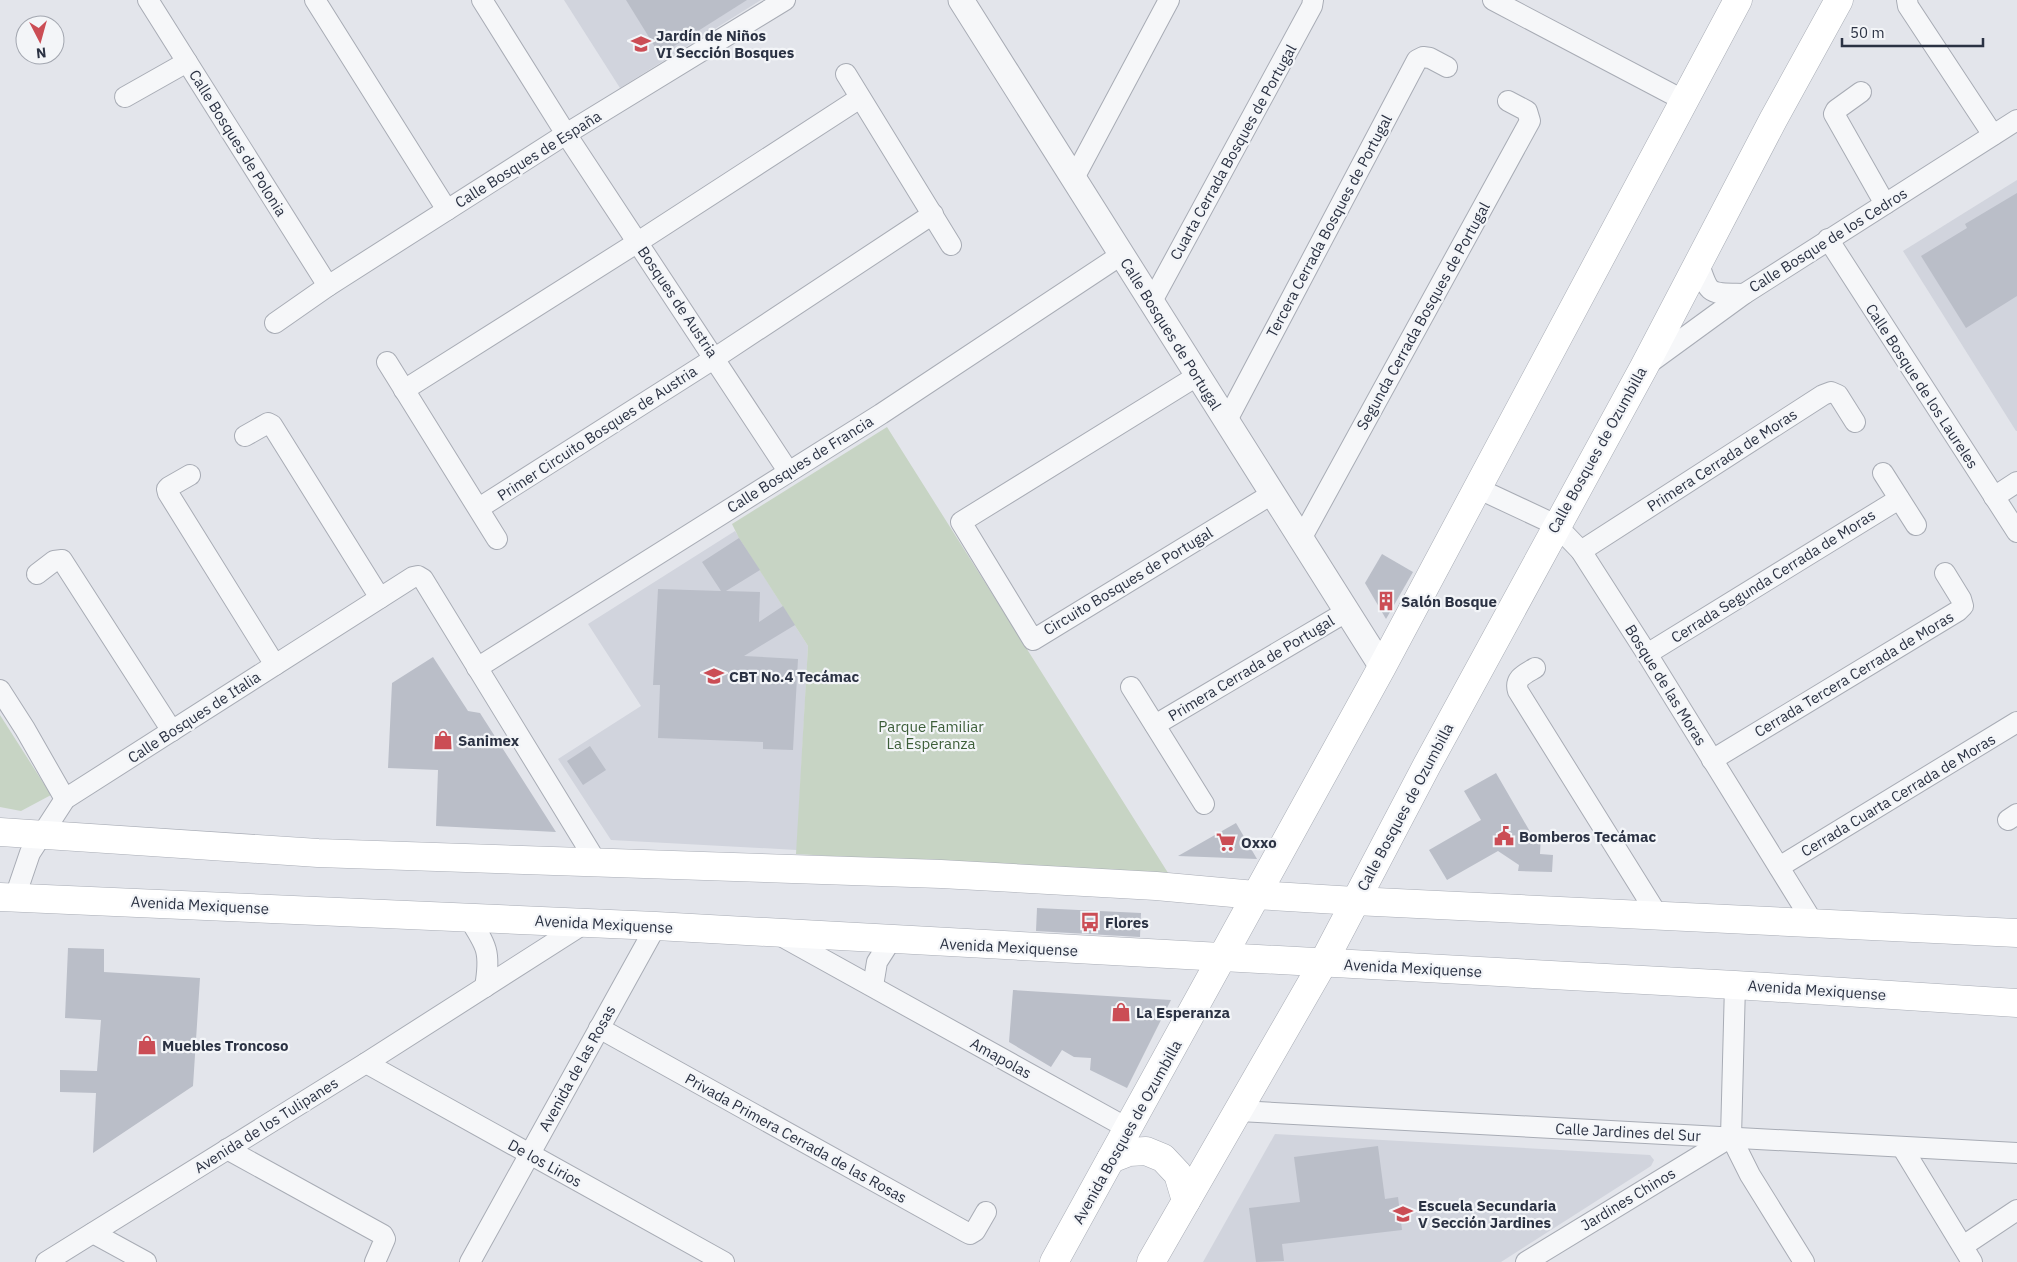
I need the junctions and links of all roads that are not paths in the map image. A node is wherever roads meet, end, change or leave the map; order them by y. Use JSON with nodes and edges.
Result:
{"nodes":[{"id":1,"x":148,"y":0,"type":"edge"},
{"id":2,"x":315,"y":0,"type":"edge"},
{"id":3,"x":482,"y":0,"type":"edge"},
{"id":4,"x":785,"y":0,"type":"edge"},
{"id":5,"x":961,"y":0,"type":"edge"},
{"id":6,"x":1169,"y":0,"type":"edge"},
{"id":7,"x":1313,"y":0,"type":"edge"},
{"id":8,"x":1493,"y":0,"type":"edge"},
{"id":9,"x":1738,"y":0,"type":"edge"},
{"id":10,"x":1839,"y":0,"type":"edge"},
{"id":11,"x":1907,"y":0,"type":"edge"},
{"id":12,"x":187,"y":62,"type":"junction"},
{"id":13,"x":1447,"y":67,"type":"dead end"},
{"id":14,"x":846,"y":74,"type":"dead end"},
{"id":15,"x":1861,"y":92,"type":"dead end"},
{"id":16,"x":125,"y":97,"type":"dead end"},
{"id":17,"x":860,"y":98,"type":"junction"},
{"id":18,"x":1683,"y":100,"type":"junction"},
{"id":19,"x":1508,"y":101,"type":"dead end"},
{"id":20,"x":2017,"y":120,"type":"edge"},
{"id":21,"x":566,"y":134,"type":"junction"},
{"id":22,"x":1993,"y":135,"type":"junction"},
{"id":23,"x":1074,"y":178,"type":"junction"},
{"id":24,"x":1885,"y":204,"type":"junction"},
{"id":25,"x":447,"y":210,"type":"junction"},
{"id":26,"x":933,"y":214,"type":"junction"},
{"id":27,"x":1828,"y":239,"type":"junction"},
{"id":28,"x":638,"y":242,"type":"junction"},
{"id":29,"x":951,"y":245,"type":"dead end"},
{"id":30,"x":1121,"y":255,"type":"junction"},
{"id":31,"x":1698,"y":261,"type":"junction"},
{"id":32,"x":328,"y":286,"type":"junction"},
{"id":33,"x":1744,"y":294,"type":"junction"},
{"id":34,"x":1151,"y":302,"type":"junction"},
{"id":35,"x":275,"y":323,"type":"dead end"},
{"id":36,"x":715,"y":358,"type":"junction"},
{"id":37,"x":387,"y":362,"type":"dead end"},
{"id":38,"x":1644,"y":367,"type":"junction"},
{"id":39,"x":1197,"y":376,"type":"junction"},
{"id":40,"x":404,"y":390,"type":"junction"},
{"id":41,"x":1226,"y":422,"type":"junction"},
{"id":42,"x":1855,"y":422,"type":"dead end"},
{"id":43,"x":245,"y":436,"type":"dead end"},
{"id":44,"x":788,"y":471,"type":"junction"},
{"id":45,"x":1883,"y":472,"type":"dead end"},
{"id":46,"x":190,"y":475,"type":"dead end"},
{"id":47,"x":2017,"y":482,"type":"edge"},
{"id":48,"x":1477,"y":488,"type":"junction"},
{"id":49,"x":1272,"y":494,"type":"junction"},
{"id":50,"x":1994,"y":497,"type":"junction"},
{"id":51,"x":1899,"y":498,"type":"junction"},
{"id":52,"x":479,"y":508,"type":"junction"},
{"id":53,"x":1556,"y":525,"type":"junction"},
{"id":54,"x":1916,"y":525,"type":"dead end"},
{"id":55,"x":2017,"y":532,"type":"edge"},
{"id":56,"x":497,"y":539,"type":"dead end"},
{"id":57,"x":1301,"y":539,"type":"junction"},
{"id":58,"x":1581,"y":551,"type":"junction"},
{"id":59,"x":1945,"y":573,"type":"dead end"},
{"id":60,"x":38,"y":574,"type":"dead end"},
{"id":61,"x":380,"y":598,"type":"junction"},
{"id":62,"x":1346,"y":612,"type":"junction"},
{"id":63,"x":1647,"y":654,"type":"junction"},
{"id":64,"x":275,"y":665,"type":"junction"},
{"id":65,"x":1382,"y":667,"type":"junction"},
{"id":66,"x":477,"y":668,"type":"junction"},
{"id":67,"x":1535,"y":668,"type":"dead end"},
{"id":68,"x":1131,"y":687,"type":"dead end"},
{"id":69,"x":0,"y":690,"type":"edge"},
{"id":70,"x":2017,"y":722,"type":"edge"},
{"id":71,"x":1155,"y":725,"type":"junction"},
{"id":72,"x":172,"y":731,"type":"junction"},
{"id":73,"x":1712,"y":760,"type":"junction"},
{"id":74,"x":65,"y":799,"type":"junction"},
{"id":75,"x":1204,"y":804,"type":"dead end"},
{"id":76,"x":0,"y":832,"type":"edge"},
{"id":77,"x":42,"y":834,"type":"junction"},
{"id":78,"x":597,"y":863,"type":"junction"},
{"id":79,"x":1780,"y":867,"type":"junction"},
{"id":80,"x":1255,"y":895,"type":"junction"},
{"id":81,"x":7,"y":897,"type":"edge"},
{"id":82,"x":1355,"y":901,"type":"junction"},
{"id":83,"x":1656,"y":914,"type":"junction"},
{"id":84,"x":468,"y":917,"type":"junction"},
{"id":85,"x":585,"y":923,"type":"junction"},
{"id":86,"x":1814,"y":924,"type":"junction"},
{"id":87,"x":656,"y":926,"type":"junction"},
{"id":88,"x":2017,"y":933,"type":"edge"},
{"id":89,"x":779,"y":934,"type":"junction"},
{"id":90,"x":891,"y":940,"type":"junction"},
{"id":91,"x":1223,"y":958,"type":"junction"},
{"id":92,"x":1323,"y":963,"type":"junction"},
{"id":93,"x":1735,"y":985,"type":"junction"},
{"id":94,"x":873,"y":986,"type":"junction"},
{"id":95,"x":484,"y":987,"type":"junction"},
{"id":96,"x":2017,"y":1003,"type":"edge"},
{"id":97,"x":599,"y":1028,"type":"junction"},
{"id":98,"x":366,"y":1063,"type":"junction"},
{"id":99,"x":1239,"y":1111,"type":"junction"},
{"id":100,"x":1129,"y":1129,"type":"junction"},
{"id":101,"x":1731,"y":1137,"type":"junction"},
{"id":102,"x":1902,"y":1147,"type":"junction"},
{"id":103,"x":227,"y":1149,"type":"junction"},
{"id":104,"x":2017,"y":1153,"type":"edge"},
{"id":105,"x":529,"y":1154,"type":"junction"},
{"id":106,"x":1111,"y":1159,"type":"junction"},
{"id":107,"x":1186,"y":1201,"type":"junction"},
{"id":108,"x":2017,"y":1210,"type":"edge"},
{"id":109,"x":986,"y":1212,"type":"dead end"},
{"id":110,"x":93,"y":1233,"type":"junction"},
{"id":111,"x":1968,"y":1254,"type":"edge"},
{"id":112,"x":46,"y":1262,"type":"edge"},
{"id":113,"x":146,"y":1262,"type":"edge"},
{"id":114,"x":375,"y":1262,"type":"edge"},
{"id":115,"x":470,"y":1262,"type":"edge"},
{"id":116,"x":724,"y":1262,"type":"edge"},
{"id":117,"x":1054,"y":1262,"type":"edge"},
{"id":118,"x":1151,"y":1262,"type":"edge"},
{"id":119,"x":1526,"y":1262,"type":"edge"},
{"id":120,"x":1804,"y":1262,"type":"edge"}],
"edges":[{"from":1,"to":12,"type":"street","name":"Calle Bosques de Polonia"},
{"from":2,"to":25,"type":"street"},
{"from":3,"to":21,"type":"street","name":"Bosques de Austria"},
{"from":4,"to":21,"type":"street","name":"Calle Bosques de España"},
{"from":5,"to":23,"type":"street","name":"Calle Bosques de Portugal"},
{"from":6,"to":23,"type":"street"},
{"from":7,"to":34,"type":"street","name":"Cuarta Cerrada Bosques de Portugal"},
{"from":8,"to":18,"type":"street"},
{"from":9,"to":18,"type":"main road"},
{"from":10,"to":31,"type":"main road","name":"Calle Bosques de Ozumbilla"},
{"from":11,"to":22,"type":"street"},
{"from":12,"to":16,"type":"street"},
{"from":12,"to":32,"type":"street","name":"Calle Bosques de Polonia"},
{"from":13,"to":41,"type":"street","name":"Tercera Cerrada Bosques de Portugal"},
{"from":14,"to":17,"type":"street"},
{"from":15,"to":24,"type":"street"},
{"from":17,"to":26,"type":"street"},
{"from":17,"to":28,"type":"street"},
{"from":18,"to":48,"type":"main road"},
{"from":19,"to":57,"type":"street","name":"Segunda Cerrada Bosques de Portugal"},
{"from":20,"to":22,"type":"street","name":"Calle Bosque de los Cedros"},
{"from":21,"to":25,"type":"street","name":"Calle Bosques de España"},
{"from":21,"to":28,"type":"street","name":"Bosques de Austria"},
{"from":22,"to":24,"type":"street","name":"Calle Bosque de los Cedros"},
{"from":23,"to":30,"type":"street","name":"Calle Bosques de Portugal"},
{"from":24,"to":27,"type":"street","name":"Calle Bosque de los Cedros"},
{"from":25,"to":32,"type":"street","name":"Calle Bosques de España"},
{"from":26,"to":29,"type":"street"},
{"from":26,"to":36,"type":"street","name":"Primer Circuito Bosques de Austria"},
{"from":27,"to":33,"type":"street","name":"Calle Bosque de los Cedros"},
{"from":27,"to":50,"type":"street","name":"Calle Bosque de los Laureles"},
{"from":28,"to":36,"type":"street","name":"Bosques de Austria"},
{"from":28,"to":40,"type":"street"},
{"from":30,"to":34,"type":"street","name":"Calle Bosques de Portugal"},
{"from":30,"to":44,"type":"street","name":"Calle Bosques de Francia"},
{"from":31,"to":33,"type":"street"},
{"from":31,"to":38,"type":"main road","name":"Calle Bosques de Ozumbilla"},
{"from":32,"to":35,"type":"street","name":"Calle Bosques de España"},
{"from":33,"to":38,"type":"street","name":"Calle Bosque de los Cedros"},
{"from":34,"to":39,"type":"street","name":"Calle Bosques de Portugal"},
{"from":36,"to":44,"type":"street","name":"Bosques de Austria"},
{"from":36,"to":52,"type":"street","name":"Primer Circuito Bosques de Austria"},
{"from":37,"to":40,"type":"street"},
{"from":38,"to":53,"type":"main road","name":"Calle Bosques de Ozumbilla"},
{"from":39,"to":41,"type":"street","name":"Calle Bosques de Portugal"},
{"from":39,"to":49,"type":"street","name":"Circuito Bosques de Portugal"},
{"from":40,"to":52,"type":"street"},
{"from":41,"to":49,"type":"street","name":"Calle Bosques de Portugal"},
{"from":42,"to":58,"type":"street","name":"Primera Cerrada de Moras"},
{"from":43,"to":61,"type":"street"},
{"from":44,"to":66,"type":"street","name":"Calle Bosques de Francia"},
{"from":45,"to":51,"type":"street"},
{"from":46,"to":64,"type":"street"},
{"from":47,"to":50,"type":"street"},
{"from":48,"to":53,"type":"street","name":"Bosque de las Moras"},
{"from":48,"to":65,"type":"main road"},
{"from":49,"to":57,"type":"street","name":"Calle Bosques de Portugal"},
{"from":50,"to":55,"type":"street","name":"Calle Bosque de los Laureles"},
{"from":51,"to":54,"type":"street"},
{"from":51,"to":63,"type":"street","name":"Cerrada Segunda Cerrada de Moras"},
{"from":52,"to":56,"type":"street"},
{"from":53,"to":58,"type":"street","name":"Bosque de las Moras"},
{"from":53,"to":82,"type":"main road","name":"Calle Bosques de Ozumbilla"},
{"from":57,"to":62,"type":"street","name":"Calle Bosques de Portugal"},
{"from":58,"to":63,"type":"street","name":"Bosque de las Moras"},
{"from":59,"to":73,"type":"street","name":"Cerrada Tercera Cerrada de Moras"},
{"from":60,"to":72,"type":"street"},
{"from":61,"to":64,"type":"street","name":"Calle Bosques de Italia"},
{"from":61,"to":66,"type":"street","name":"Calle Bosques de Italia"},
{"from":62,"to":65,"type":"street","name":"Calle Bosques de Portugal"},
{"from":62,"to":71,"type":"street","name":"Primera Cerrada de Portugal"},
{"from":63,"to":73,"type":"street","name":"Bosque de las Moras"},
{"from":64,"to":72,"type":"street","name":"Calle Bosques de Italia"},
{"from":65,"to":80,"type":"main road"},
{"from":66,"to":78,"type":"street"},
{"from":67,"to":83,"type":"street"},
{"from":68,"to":71,"type":"street","name":"Primera Cerrada de Portugal"},
{"from":69,"to":74,"type":"street"},
{"from":70,"to":79,"type":"street","name":"Cerrada Cuarta Cerrada de Moras"},
{"from":71,"to":75,"type":"street","name":"Primera Cerrada de Portugal"},
{"from":72,"to":74,"type":"street","name":"Calle Bosques de Italia"},
{"from":73,"to":79,"type":"street","name":"Bosque de las Moras"},
{"from":74,"to":77,"type":"street","name":"Calle Bosques de Italia"},
{"from":76,"to":77,"type":"main road"},
{"from":77,"to":78,"type":"main road"},
{"from":77,"to":81,"type":"street","name":"Calle Bosques de Italia"},
{"from":78,"to":80,"type":"main road"},
{"from":79,"to":86,"type":"street","name":"Bosque de las Moras"},
{"from":80,"to":82,"type":"main road"},
{"from":80,"to":91,"type":"main road","name":"Avenida Bosques de Ozumbilla"},
{"from":81,"to":84,"type":"main road","name":"Avenida Mexiquense"},
{"from":82,"to":83,"type":"main road"},
{"from":82,"to":92,"type":"main road"},
{"from":83,"to":86,"type":"main road"},
{"from":84,"to":85,"type":"main road","name":"Avenida Mexiquense"},
{"from":84,"to":95,"type":"street"},
{"from":85,"to":87,"type":"main road","name":"Avenida Mexiquense"},
{"from":85,"to":95,"type":"street","name":"Avenida de los Tulipanes"},
{"from":86,"to":88,"type":"main road"},
{"from":87,"to":89,"type":"main road","name":"Avenida Mexiquense"},
{"from":87,"to":97,"type":"street","name":"Avenida de las Rosas"},
{"from":89,"to":90,"type":"main road","name":"Avenida Mexiquense"},
{"from":89,"to":94,"type":"street","name":"Amapolas"},
{"from":90,"to":91,"type":"main road","name":"Avenida Mexiquense"},
{"from":90,"to":94,"type":"street"},
{"from":91,"to":92,"type":"main road","name":"Avenida Mexiquense"},
{"from":91,"to":100,"type":"main road","name":"Avenida Bosques de Ozumbilla"},
{"from":92,"to":93,"type":"main road","name":"Avenida Mexiquense"},
{"from":92,"to":99,"type":"main road"},
{"from":93,"to":96,"type":"main road","name":"Avenida Mexiquense"},
{"from":93,"to":101,"type":"street"},
{"from":94,"to":100,"type":"street","name":"Amapolas"},
{"from":95,"to":98,"type":"street","name":"Avenida de los Tulipanes"},
{"from":97,"to":105,"type":"street","name":"Avenida de las Rosas"},
{"from":97,"to":109,"type":"street","name":"Privada Primera Cerrada de las Rosas"},
{"from":98,"to":103,"type":"street","name":"Avenida de los Tulipanes"},
{"from":98,"to":105,"type":"street","name":"De los Lirios"},
{"from":99,"to":101,"type":"street","name":"Calle Jardines del Sur"},
{"from":99,"to":107,"type":"main road"},
{"from":100,"to":106,"type":"main road","name":"Avenida Bosques de Ozumbilla"},
{"from":101,"to":102,"type":"street","name":"Calle Jardines del Sur"},
{"from":101,"to":119,"type":"street","name":"Jardines Chinos"},
{"from":101,"to":120,"type":"street"},
{"from":102,"to":104,"type":"street","name":"Calle Jardines del Sur"},
{"from":102,"to":111,"type":"street"},
{"from":103,"to":110,"type":"street","name":"Avenida de los Tulipanes"},
{"from":103,"to":114,"type":"street"},
{"from":105,"to":115,"type":"street","name":"Avenida de las Rosas"},
{"from":105,"to":116,"type":"street","name":"De los Lirios"},
{"from":106,"to":107,"type":"main road"},
{"from":106,"to":117,"type":"main road","name":"Avenida Bosques de Ozumbilla"},
{"from":107,"to":118,"type":"main road"},
{"from":108,"to":111,"type":"street"},
{"from":110,"to":112,"type":"street","name":"Avenida de los Tulipanes"},
{"from":110,"to":113,"type":"street"}]}
